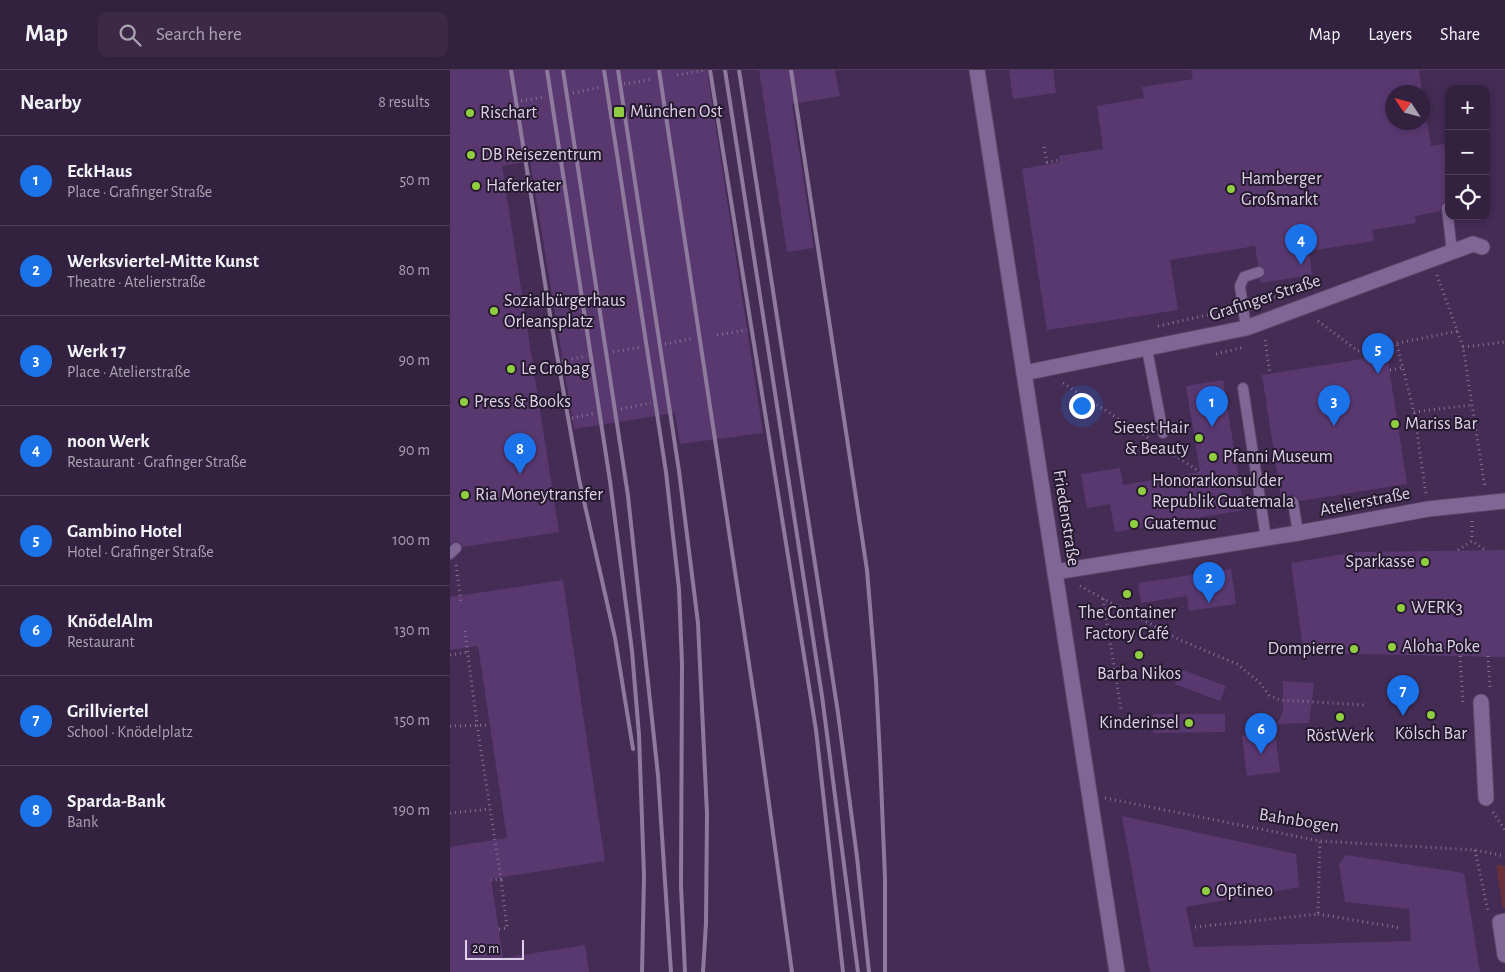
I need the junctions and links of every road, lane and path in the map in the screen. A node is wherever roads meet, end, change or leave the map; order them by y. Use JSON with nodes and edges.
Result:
{"nodes":[{"id":1,"x":705,"y":70,"type":"edge"},
{"id":2,"x":977,"y":70,"type":"edge"},
{"id":3,"x":676,"y":75,"type":"dead end"},
{"id":4,"x":653,"y":79,"type":"dead end"},
{"id":5,"x":624,"y":84,"type":"dead end"},
{"id":6,"x":601,"y":87,"type":"dead end"},
{"id":7,"x":573,"y":92,"type":"dead end"},
{"id":8,"x":546,"y":96,"type":"dead end"},
{"id":9,"x":520,"y":101,"type":"dead end"},
{"id":10,"x":1044,"y":147,"type":"dead end"},
{"id":11,"x":1060,"y":160,"type":"dead end"},
{"id":12,"x":1448,"y":220,"type":"edge"},
{"id":13,"x":1482,"y":247,"type":"dead end"},
{"id":14,"x":1452,"y":252,"type":"junction"},
{"id":15,"x":1431,"y":261,"type":"junction"},
{"id":16,"x":1259,"y":272,"type":"dead end"},
{"id":17,"x":1318,"y":321,"type":"dead end"},
{"id":18,"x":1246,"y":328,"type":"junction"},
{"id":19,"x":747,"y":330,"type":"dead end"},
{"id":20,"x":1458,"y":331,"type":"junction"},
{"id":21,"x":717,"y":335,"type":"dead end"},
{"id":22,"x":694,"y":338,"type":"dead end"},
{"id":23,"x":1265,"y":340,"type":"dead end"},
{"id":24,"x":1505,"y":342,"type":"edge"},
{"id":25,"x":665,"y":344,"type":"dead end"},
{"id":26,"x":1397,"y":345,"type":"junction"},
{"id":27,"x":642,"y":347,"type":"dead end"},
{"id":28,"x":1463,"y":347,"type":"junction"},
{"id":29,"x":1147,"y":349,"type":"junction"},
{"id":30,"x":613,"y":352,"type":"dead end"},
{"id":31,"x":587,"y":356,"type":"dead end"},
{"id":32,"x":562,"y":360,"type":"dead end"},
{"id":33,"x":1401,"y":368,"type":"junction"},
{"id":34,"x":1390,"y":370,"type":"dead end"},
{"id":35,"x":1024,"y":373,"type":"junction"},
{"id":36,"x":1270,"y":374,"type":"dead end"},
{"id":37,"x":1062,"y":383,"type":"dead end"},
{"id":38,"x":1243,"y":388,"type":"dead end"},
{"id":39,"x":651,"y":404,"type":"dead end"},
{"id":40,"x":1471,"y":405,"type":"junction"},
{"id":41,"x":622,"y":409,"type":"dead end"},
{"id":42,"x":1414,"y":412,"type":"junction"},
{"id":43,"x":596,"y":413,"type":"dead end"},
{"id":44,"x":572,"y":418,"type":"dead end"},
{"id":45,"x":1163,"y":433,"type":"dead end"},
{"id":46,"x":1151,"y":440,"type":"dead end"},
{"id":47,"x":1159,"y":445,"type":"dead end"},
{"id":48,"x":1200,"y":472,"type":"dead end"},
{"id":49,"x":1505,"y":501,"type":"edge"},
{"id":50,"x":1293,"y":502,"type":"dead end"},
{"id":51,"x":1486,"y":502,"type":"junction"},
{"id":52,"x":1428,"y":509,"type":"junction"},
{"id":53,"x":1298,"y":533,"type":"junction"},
{"id":54,"x":1472,"y":533,"type":"dead end"},
{"id":55,"x":1266,"y":538,"type":"junction"},
{"id":56,"x":1472,"y":541,"type":"junction"},
{"id":57,"x":1458,"y":550,"type":"dead end"},
{"id":58,"x":1486,"y":550,"type":"dead end"},
{"id":59,"x":454,"y":553,"type":"edge"},
{"id":60,"x":1055,"y":572,"type":"junction"},
{"id":61,"x":1102,"y":598,"type":"junction"},
{"id":62,"x":461,"y":602,"type":"dead end"},
{"id":63,"x":465,"y":631,"type":"dead end"},
{"id":64,"x":468,"y":652,"type":"junction"},
{"id":65,"x":450,"y":655,"type":"edge"},
{"id":66,"x":1460,"y":656,"type":"dead end"},
{"id":67,"x":1488,"y":656,"type":"dead end"},
{"id":68,"x":1486,"y":697,"type":"joint"},
{"id":69,"x":1463,"y":703,"type":"dead end"},
{"id":70,"x":1364,"y":705,"type":"dead end"},
{"id":71,"x":1121,"y":709,"type":"dead end"},
{"id":72,"x":476,"y":725,"type":"junction"},
{"id":73,"x":490,"y":725,"type":"dead end"},
{"id":74,"x":450,"y":726,"type":"edge"},
{"id":75,"x":1090,"y":795,"type":"junction"},
{"id":76,"x":1486,"y":798,"type":"dead end"},
{"id":77,"x":490,"y":809,"type":"junction"},
{"id":78,"x":450,"y":813,"type":"edge"},
{"id":79,"x":1498,"y":820,"type":"dead end"},
{"id":80,"x":1505,"y":820,"type":"edge"},
{"id":81,"x":1320,"y":841,"type":"junction"},
{"id":82,"x":1475,"y":850,"type":"junction"},
{"id":83,"x":1505,"y":856,"type":"edge"},
{"id":84,"x":501,"y":879,"type":"junction"},
{"id":85,"x":491,"y":880,"type":"dead end"},
{"id":86,"x":1318,"y":914,"type":"junction"},
{"id":87,"x":1503,"y":922,"type":"edge"},
{"id":88,"x":1195,"y":927,"type":"dead end"},
{"id":89,"x":1401,"y":928,"type":"dead end"},
{"id":90,"x":499,"y":929,"type":"dead end"},
{"id":91,"x":1505,"y":955,"type":"edge"},
{"id":92,"x":1117,"y":972,"type":"edge"}],
"edges":[{"from":1,"to":3,"type":"path"},
{"from":2,"to":35,"type":"street","name":"Friedenstraße"},
{"from":4,"to":5,"type":"path"},
{"from":6,"to":7,"type":"path"},
{"from":8,"to":9,"type":"path"},
{"from":10,"to":11,"type":"path"},
{"from":12,"to":14,"type":"lane"},
{"from":13,"to":14,"type":"street","name":"Grafinger Straße"},
{"from":14,"to":15,"type":"street","name":"Grafinger Straße"},
{"from":15,"to":18,"type":"street","name":"Grafinger Straße"},
{"from":15,"to":20,"type":"path"},
{"from":16,"to":18,"type":"lane"},
{"from":17,"to":26,"type":"path"},
{"from":18,"to":29,"type":"street","name":"Grafinger Straße"},
{"from":19,"to":21,"type":"path"},
{"from":20,"to":26,"type":"path"},
{"from":20,"to":28,"type":"path"},
{"from":22,"to":25,"type":"path"},
{"from":23,"to":36,"type":"path"},
{"from":24,"to":28,"type":"path"},
{"from":26,"to":33,"type":"path"},
{"from":27,"to":30,"type":"path"},
{"from":28,"to":40,"type":"path"},
{"from":29,"to":35,"type":"street","name":"Grafinger Straße"},
{"from":29,"to":45,"type":"lane"},
{"from":31,"to":32,"type":"path"},
{"from":33,"to":34,"type":"path"},
{"from":33,"to":42,"type":"path"},
{"from":35,"to":60,"type":"street","name":"Friedenstraße"},
{"from":37,"to":46,"type":"path"},
{"from":38,"to":55,"type":"lane"},
{"from":39,"to":41,"type":"path"},
{"from":40,"to":42,"type":"path"},
{"from":40,"to":51,"type":"path"},
{"from":42,"to":52,"type":"path"},
{"from":43,"to":44,"type":"path"},
{"from":47,"to":48,"type":"path"},
{"from":49,"to":51,"type":"street","name":"Atelierstraße"},
{"from":50,"to":53,"type":"lane"},
{"from":51,"to":52,"type":"street","name":"Atelierstraße"},
{"from":52,"to":53,"type":"street","name":"Atelierstraße"},
{"from":53,"to":55,"type":"street","name":"Atelierstraße"},
{"from":54,"to":56,"type":"path"},
{"from":55,"to":60,"type":"street","name":"Atelierstraße"},
{"from":56,"to":57,"type":"path"},
{"from":56,"to":58,"type":"path"},
{"from":59,"to":62,"type":"path"},
{"from":60,"to":61,"type":"path"},
{"from":60,"to":75,"type":"street","name":"Friedenstraße"},
{"from":61,"to":70,"type":"path"},
{"from":61,"to":71,"type":"path"},
{"from":63,"to":64,"type":"path"},
{"from":64,"to":65,"type":"path"},
{"from":64,"to":72,"type":"path"},
{"from":66,"to":69,"type":"path"},
{"from":67,"to":68,"type":"path"},
{"from":68,"to":76,"type":"street"},
{"from":72,"to":73,"type":"path"},
{"from":72,"to":74,"type":"path"},
{"from":72,"to":77,"type":"path"},
{"from":75,"to":81,"type":"path","name":"Bahnbogen"},
{"from":75,"to":92,"type":"street","name":"Friedenstraße"},
{"from":77,"to":78,"type":"path"},
{"from":77,"to":84,"type":"path"},
{"from":79,"to":80,"type":"path"},
{"from":81,"to":82,"type":"path","name":"Bahnbogen"},
{"from":81,"to":86,"type":"path"},
{"from":82,"to":83,"type":"path","name":"Bahnbogen"},
{"from":82,"to":87,"type":"path"},
{"from":84,"to":85,"type":"path"},
{"from":84,"to":90,"type":"path"},
{"from":86,"to":88,"type":"path"},
{"from":86,"to":89,"type":"path"},
{"from":87,"to":91,"type":"street"}]}
